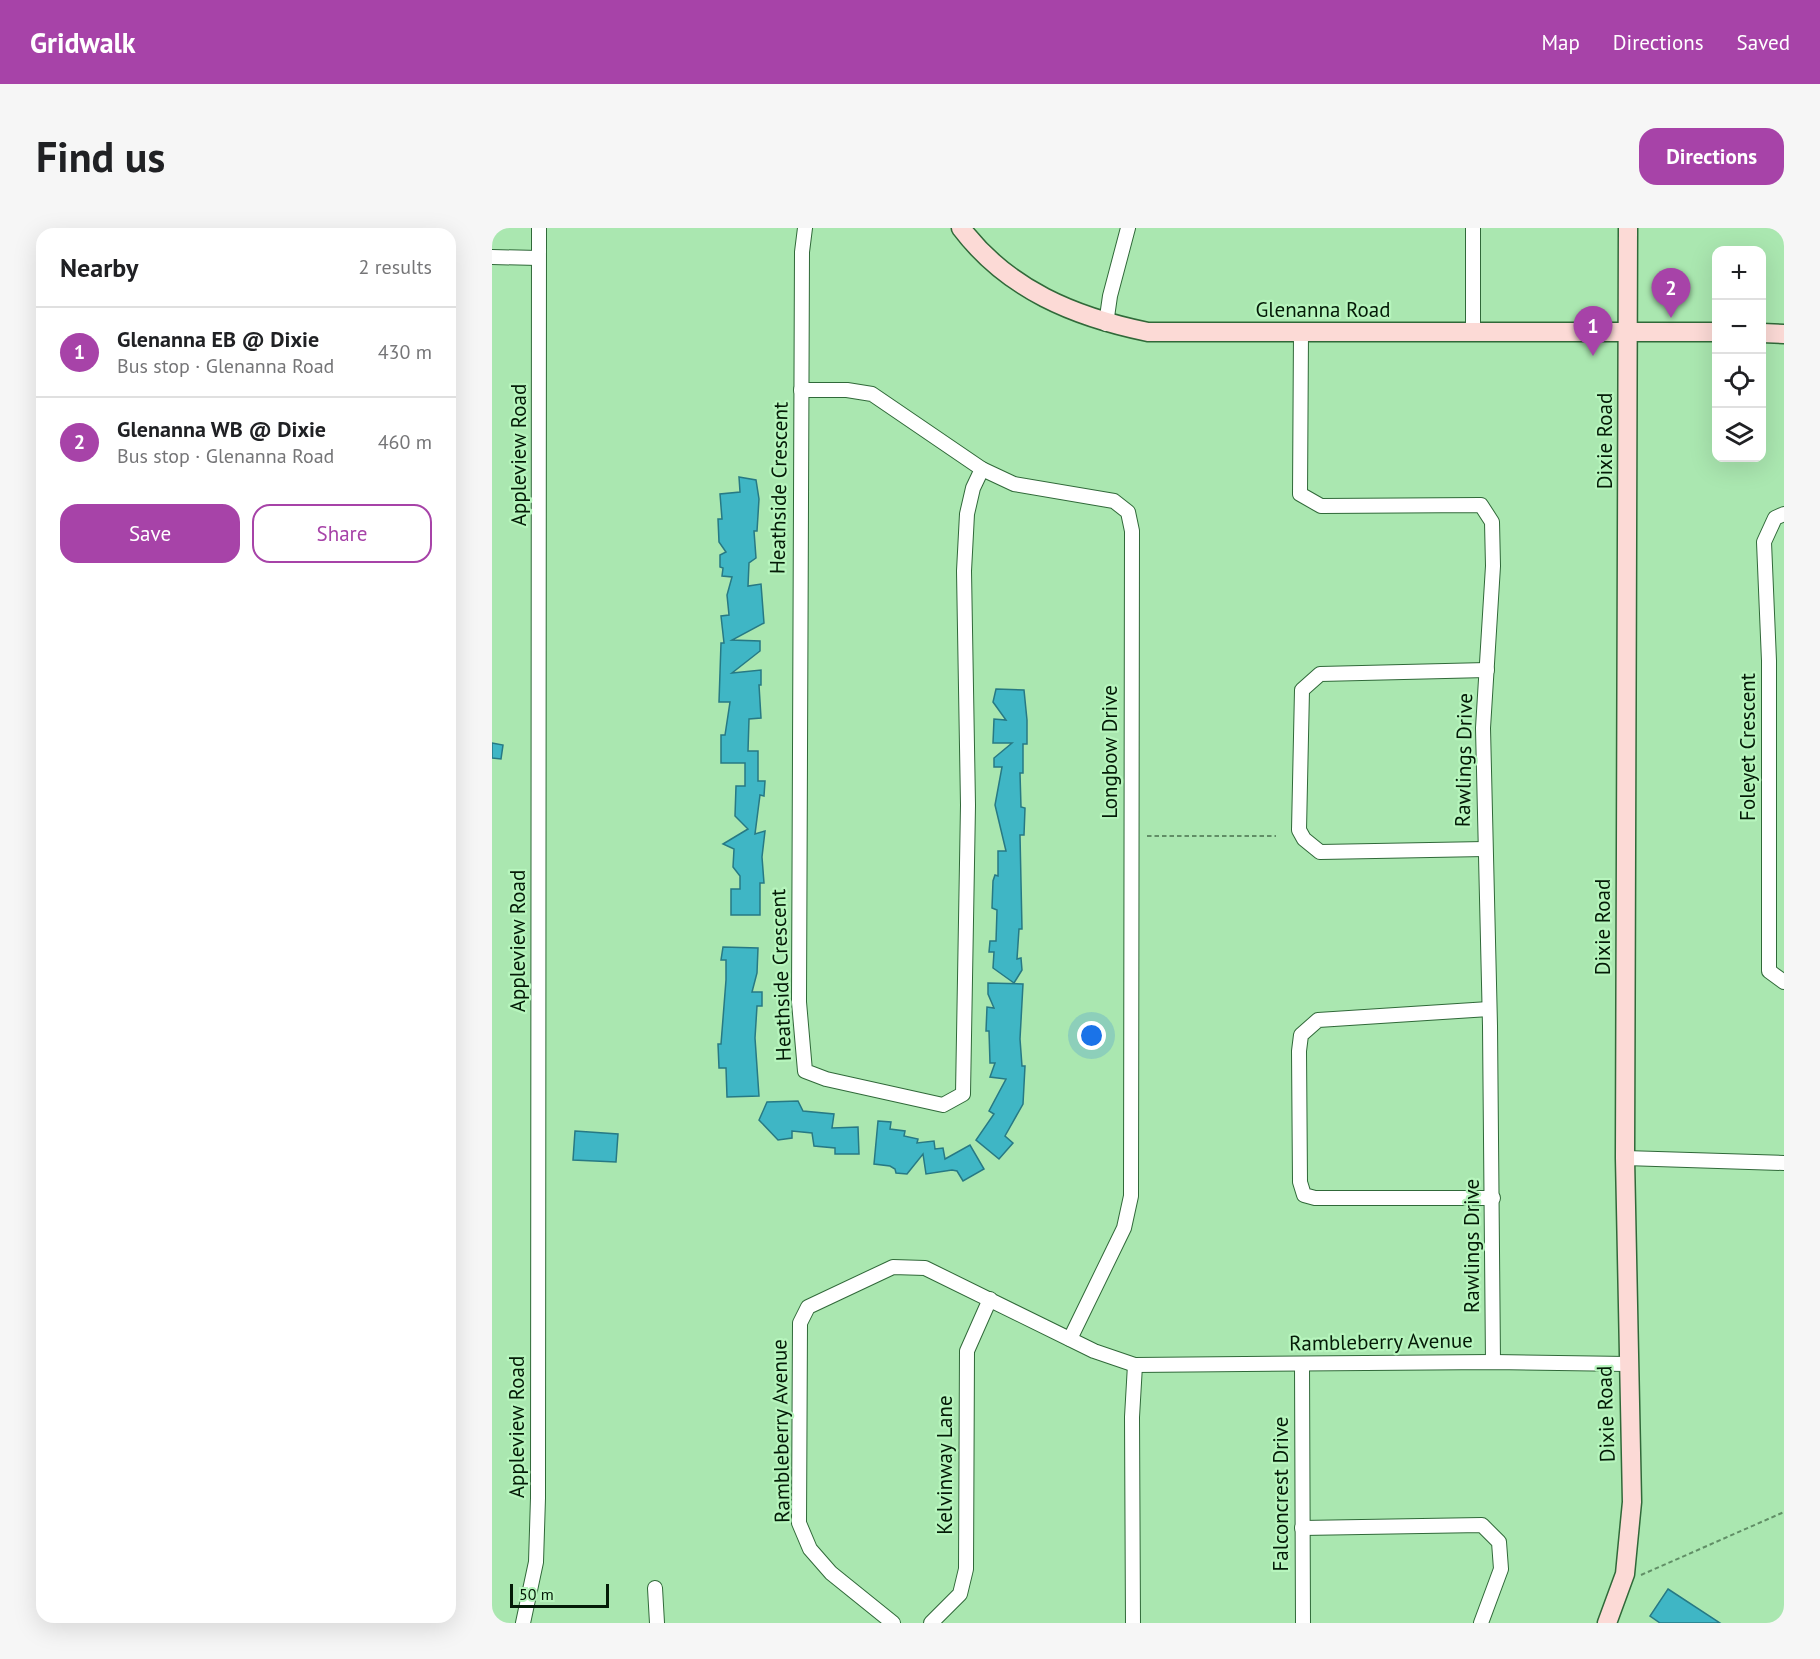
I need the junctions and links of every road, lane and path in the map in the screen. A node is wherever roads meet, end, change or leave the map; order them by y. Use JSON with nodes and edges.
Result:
{"nodes":[{"id":1,"x":539,"y":228,"type":"edge"},
{"id":2,"x":805,"y":228,"type":"edge"},
{"id":3,"x":961,"y":228,"type":"edge"},
{"id":4,"x":1128,"y":228,"type":"edge"},
{"id":5,"x":1473,"y":228,"type":"edge"},
{"id":6,"x":1628,"y":228,"type":"edge"},
{"id":7,"x":492,"y":257,"type":"edge"},
{"id":8,"x":538,"y":258,"type":"junction"},
{"id":9,"x":1106,"y":324,"type":"junction"},
{"id":10,"x":1473,"y":332,"type":"junction"},
{"id":11,"x":1627,"y":332,"type":"junction"},
{"id":12,"x":1712,"y":332,"type":"edge"},
{"id":13,"x":1301,"y":333,"type":"junction"},
{"id":14,"x":1766,"y":333,"type":"edge"},
{"id":15,"x":1784,"y":334,"type":"edge"},
{"id":16,"x":801,"y":390,"type":"junction"},
{"id":17,"x":982,"y":469,"type":"junction"},
{"id":18,"x":1784,"y":514,"type":"edge"},
{"id":19,"x":1487,"y":670,"type":"junction"},
{"id":20,"x":1147,"y":836,"type":"dead end"},
{"id":21,"x":1276,"y":836,"type":"dead end"},
{"id":22,"x":1485,"y":849,"type":"junction"},
{"id":23,"x":1784,"y":981,"type":"edge"},
{"id":24,"x":1489,"y":1009,"type":"junction"},
{"id":25,"x":1625,"y":1158,"type":"junction"},
{"id":26,"x":1784,"y":1163,"type":"edge"},
{"id":27,"x":1493,"y":1198,"type":"junction"},
{"id":28,"x":990,"y":1299,"type":"junction"},
{"id":29,"x":1070,"y":1339,"type":"junction"},
{"id":30,"x":1493,"y":1362,"type":"junction"},
{"id":31,"x":1302,"y":1364,"type":"junction"},
{"id":32,"x":1627,"y":1364,"type":"junction"},
{"id":33,"x":1135,"y":1365,"type":"junction"},
{"id":34,"x":1784,"y":1512,"type":"edge"},
{"id":35,"x":1302,"y":1528,"type":"junction"},
{"id":36,"x":1621,"y":1585,"type":"junction"},
{"id":37,"x":655,"y":1587,"type":"dead end"},
{"id":38,"x":523,"y":1623,"type":"edge"},
{"id":39,"x":657,"y":1623,"type":"edge"},
{"id":40,"x":893,"y":1623,"type":"edge"},
{"id":41,"x":931,"y":1623,"type":"edge"},
{"id":42,"x":1133,"y":1623,"type":"edge"},
{"id":43,"x":1303,"y":1623,"type":"edge"},
{"id":44,"x":1481,"y":1623,"type":"edge"},
{"id":45,"x":1607,"y":1623,"type":"edge"}],
"edges":[{"from":1,"to":8,"type":"street","name":"Appleview Road"},
{"from":2,"to":16,"type":"street","name":"Heathside Crescent"},
{"from":3,"to":9,"type":"street","name":"Glenanna Road"},
{"from":4,"to":9,"type":"street"},
{"from":5,"to":10,"type":"street"},
{"from":6,"to":11,"type":"street","name":"Dixie Road"},
{"from":7,"to":8,"type":"street"},
{"from":8,"to":38,"type":"street","name":"Appleview Road"},
{"from":9,"to":13,"type":"street","name":"Glenanna Road"},
{"from":10,"to":11,"type":"street","name":"Glenanna Road"},
{"from":10,"to":13,"type":"street","name":"Glenanna Road"},
{"from":11,"to":12,"type":"street","name":"Glenanna Road"},
{"from":11,"to":25,"type":"street","name":"Dixie Road"},
{"from":13,"to":19,"type":"street","name":"Rawlings Drive"},
{"from":14,"to":15,"type":"street"},
{"from":16,"to":17,"type":"street","name":"Longbow Drive"},
{"from":16,"to":17,"type":"street","name":"Heathside Crescent"},
{"from":17,"to":29,"type":"street","name":"Longbow Drive"},
{"from":18,"to":23,"type":"street","name":"Foleyet Crescent"},
{"from":19,"to":22,"type":"street","name":"Rawlings Drive"},
{"from":19,"to":22,"type":"street"},
{"from":20,"to":21,"type":"path"},
{"from":22,"to":24,"type":"street","name":"Rawlings Drive"},
{"from":24,"to":27,"type":"street","name":"Rawlings Drive"},
{"from":24,"to":27,"type":"street"},
{"from":25,"to":26,"type":"street"},
{"from":25,"to":32,"type":"street","name":"Dixie Road"},
{"from":27,"to":30,"type":"street","name":"Rawlings Drive"},
{"from":28,"to":29,"type":"street","name":"Rambleberry Avenue"},
{"from":28,"to":40,"type":"street","name":"Rambleberry Avenue"},
{"from":28,"to":41,"type":"street","name":"Kelvinway Lane"},
{"from":29,"to":33,"type":"street","name":"Rambleberry Avenue"},
{"from":30,"to":31,"type":"street","name":"Rambleberry Avenue"},
{"from":30,"to":32,"type":"street","name":"Rambleberry Avenue"},
{"from":31,"to":33,"type":"street","name":"Rambleberry Avenue"},
{"from":31,"to":35,"type":"street","name":"Falconcrest Drive"},
{"from":32,"to":36,"type":"street","name":"Dixie Road"},
{"from":33,"to":42,"type":"street"},
{"from":34,"to":36,"type":"path"},
{"from":35,"to":43,"type":"street","name":"Falconcrest Drive"},
{"from":35,"to":44,"type":"street"},
{"from":36,"to":45,"type":"street","name":"Dixie Road"},
{"from":37,"to":39,"type":"street"}]}
